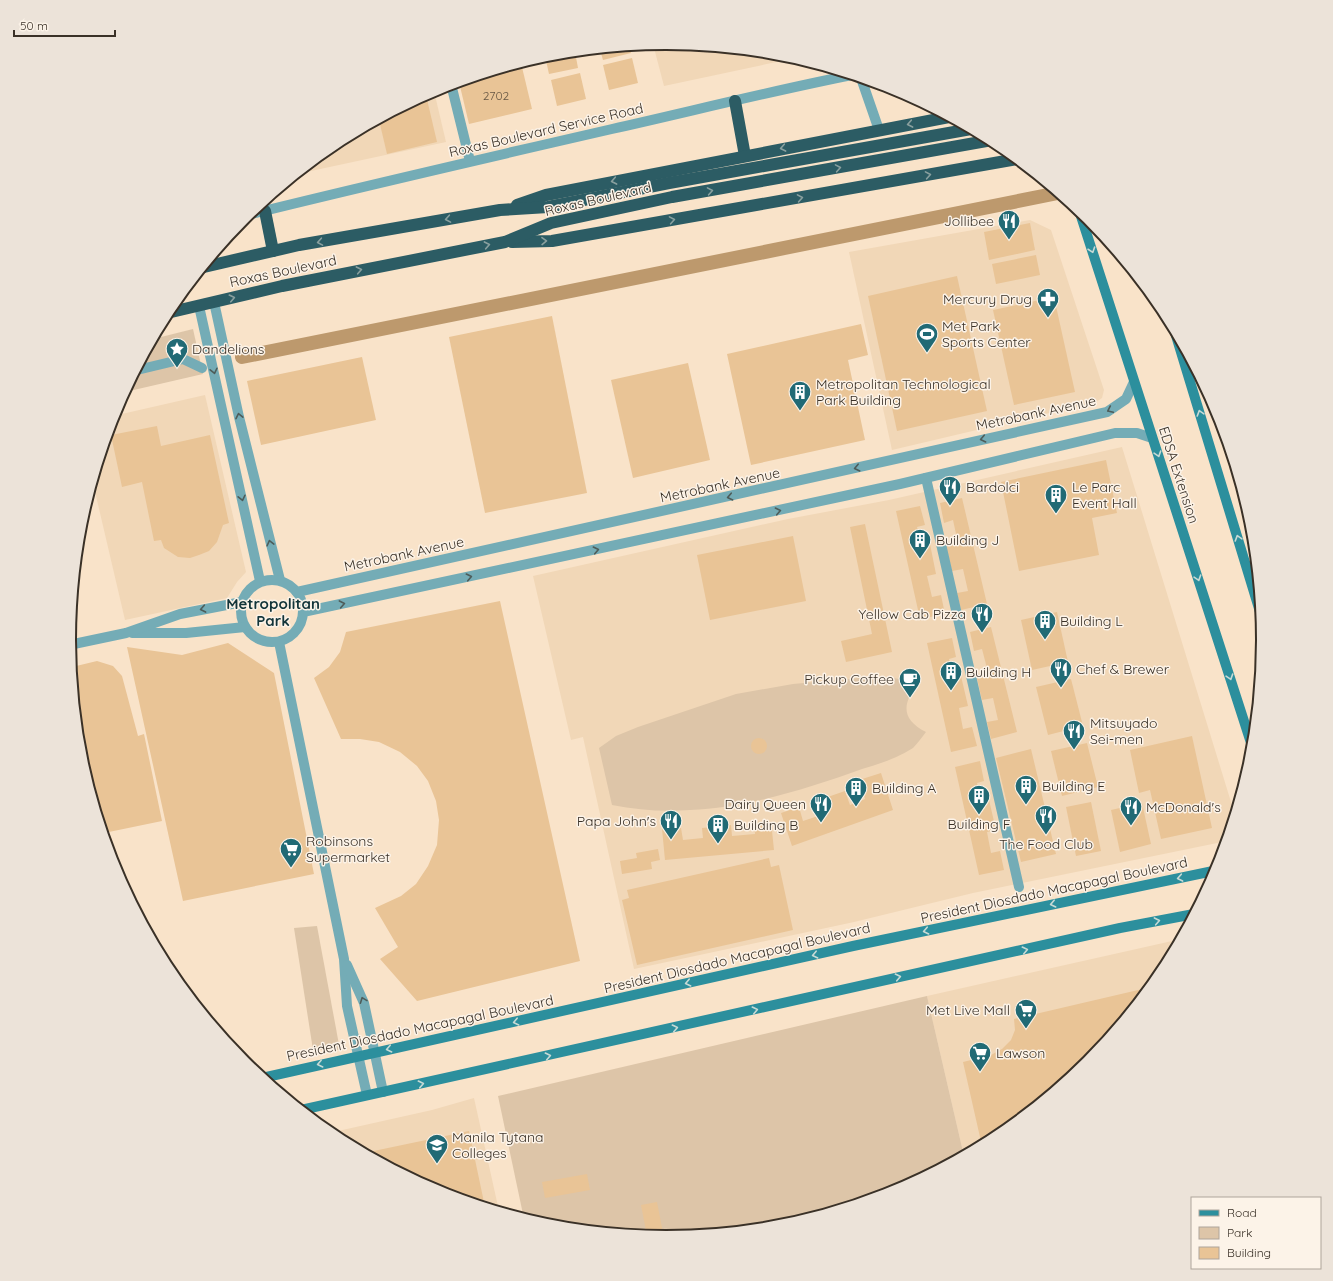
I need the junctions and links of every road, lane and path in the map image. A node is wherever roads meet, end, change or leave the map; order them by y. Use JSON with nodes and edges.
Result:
{"nodes":[{"id":1,"x":842,"y":77,"type":"edge"},
{"id":2,"x":863,"y":84,"type":"edge"},
{"id":3,"x":453,"y":90,"type":"edge"},
{"id":4,"x":735,"y":101,"type":"junction"},
{"id":5,"x":942,"y":118,"type":"edge"},
{"id":6,"x":880,"y":130,"type":"junction"},
{"id":7,"x":964,"y":130,"type":"edge"},
{"id":8,"x":982,"y":142,"type":"edge"},
{"id":9,"x":745,"y":156,"type":"junction"},
{"id":10,"x":1006,"y":158,"type":"edge"},
{"id":11,"x":1010,"y":160,"type":"edge"},
{"id":12,"x":470,"y":161,"type":"junction"},
{"id":13,"x":1001,"y":162,"type":"junction"},
{"id":14,"x":500,"y":210,"type":"junction"},
{"id":15,"x":265,"y":211,"type":"junction"},
{"id":16,"x":261,"y":212,"type":"edge"},
{"id":17,"x":1084,"y":223,"type":"edge"},
{"id":18,"x":505,"y":242,"type":"junction"},
{"id":19,"x":273,"y":251,"type":"junction"},
{"id":20,"x":211,"y":265,"type":"edge"},
{"id":21,"x":214,"y":302,"type":"junction"},
{"id":22,"x":199,"y":306,"type":"junction"},
{"id":23,"x":177,"y":311,"type":"edge"},
{"id":24,"x":1180,"y":349,"type":"edge"},
{"id":25,"x":202,"y":368,"type":"dead end"},
{"id":26,"x":142,"y":369,"type":"edge"},
{"id":27,"x":1134,"y":382,"type":"junction"},
{"id":28,"x":233,"y":384,"type":"junction"},
{"id":29,"x":218,"y":388,"type":"junction"},
{"id":30,"x":1152,"y":438,"type":"junction"},
{"id":31,"x":926,"y":478,"type":"junction"},
{"id":32,"x":280,"y":580,"type":"junction"},
{"id":33,"x":260,"y":581,"type":"junction"},
{"id":34,"x":297,"y":592,"type":"junction"},
{"id":35,"x":1255,"y":592,"type":"edge"},
{"id":36,"x":242,"y":602,"type":"junction"},
{"id":37,"x":304,"y":612,"type":"junction"},
{"id":38,"x":245,"y":627,"type":"junction"},
{"id":39,"x":126,"y":633,"type":"junction"},
{"id":40,"x":279,"y":642,"type":"junction"},
{"id":41,"x":76,"y":644,"type":"edge"},
{"id":42,"x":1249,"y":737,"type":"edge"},
{"id":43,"x":1209,"y":872,"type":"edge"},
{"id":44,"x":1019,"y":887,"type":"dead end"},
{"id":45,"x":1189,"y":915,"type":"edge"},
{"id":46,"x":344,"y":959,"type":"junction"},
{"id":47,"x":374,"y":1052,"type":"junction"},
{"id":48,"x":358,"y":1055,"type":"junction"},
{"id":49,"x":269,"y":1076,"type":"edge"},
{"id":50,"x":383,"y":1092,"type":"junction"},
{"id":51,"x":366,"y":1096,"type":"junction"},
{"id":52,"x":307,"y":1109,"type":"edge"}],
"edges":[{"from":1,"to":4,"type":"street","name":"Roxas Boulevard Service Road"},
{"from":2,"to":6,"type":"street"},
{"from":3,"to":12,"type":"street"},
{"from":4,"to":9,"type":"highway"},
{"from":4,"to":12,"type":"street","name":"Roxas Boulevard Service Road"},
{"from":5,"to":6,"type":"highway","one_way":true},
{"from":6,"to":9,"type":"highway","one_way":true},
{"from":7,"to":14,"type":"highway","name":"Roxas Boulevard"},
{"from":18,"to":8,"type":"highway","name":"Roxas Boulevard","one_way":true},
{"from":9,"to":14,"type":"highway","one_way":true},
{"from":10,"to":13,"type":"highway"},
{"from":11,"to":13,"type":"highway"},
{"from":12,"to":15,"type":"street","name":"Roxas Boulevard Service Road"},
{"from":18,"to":13,"type":"highway","one_way":true},
{"from":14,"to":19,"type":"highway","name":"Roxas Boulevard","one_way":true},
{"from":15,"to":16,"type":"street","name":"Roxas Boulevard Service Road"},
{"from":15,"to":19,"type":"highway"},
{"from":17,"to":27,"type":"main road","name":"EDSA Extension","one_way":true},
{"from":21,"to":18,"type":"highway","name":"Roxas Boulevard","one_way":true},
{"from":19,"to":20,"type":"highway","name":"Roxas Boulevard"},
{"from":21,"to":22,"type":"highway","name":"Roxas Boulevard"},
{"from":21,"to":28,"type":"street"},
{"from":22,"to":23,"type":"highway","name":"Roxas Boulevard"},
{"from":22,"to":29,"type":"street","one_way":true},
{"from":35,"to":24,"type":"main road","one_way":true},
{"from":25,"to":26,"type":"street"},
{"from":27,"to":30,"type":"main road","name":"EDSA Extension"},
{"from":27,"to":34,"type":"street","name":"Metrobank Avenue","one_way":true},
{"from":28,"to":29,"type":"street"},
{"from":32,"to":28,"type":"street","one_way":true},
{"from":29,"to":33,"type":"street","one_way":true},
{"from":30,"to":31,"type":"street"},
{"from":30,"to":42,"type":"main road","name":"EDSA Extension","one_way":true},
{"from":37,"to":31,"type":"street","one_way":true},
{"from":31,"to":44,"type":"street"},
{"from":32,"to":33,"type":"street"},
{"from":32,"to":34,"type":"street"},
{"from":33,"to":36,"type":"street"},
{"from":34,"to":37,"type":"street"},
{"from":36,"to":38,"type":"street"},
{"from":36,"to":39,"type":"street","one_way":true},
{"from":37,"to":40,"type":"street"},
{"from":38,"to":39,"type":"street"},
{"from":38,"to":40,"type":"street"},
{"from":39,"to":41,"type":"street"},
{"from":40,"to":46,"type":"street"},
{"from":43,"to":47,"type":"main road","name":"President Diosdado Macapagal Boulevard","one_way":true},
{"from":50,"to":45,"type":"main road","one_way":true},
{"from":47,"to":46,"type":"street","one_way":true},
{"from":46,"to":48,"type":"street"},
{"from":47,"to":48,"type":"main road","name":"President Diosdado Macapagal Boulevard"},
{"from":47,"to":50,"type":"street"},
{"from":48,"to":49,"type":"main road","name":"President Diosdado Macapagal Boulevard","one_way":true},
{"from":48,"to":51,"type":"street"},
{"from":50,"to":51,"type":"main road"},
{"from":51,"to":52,"type":"main road"}]}
